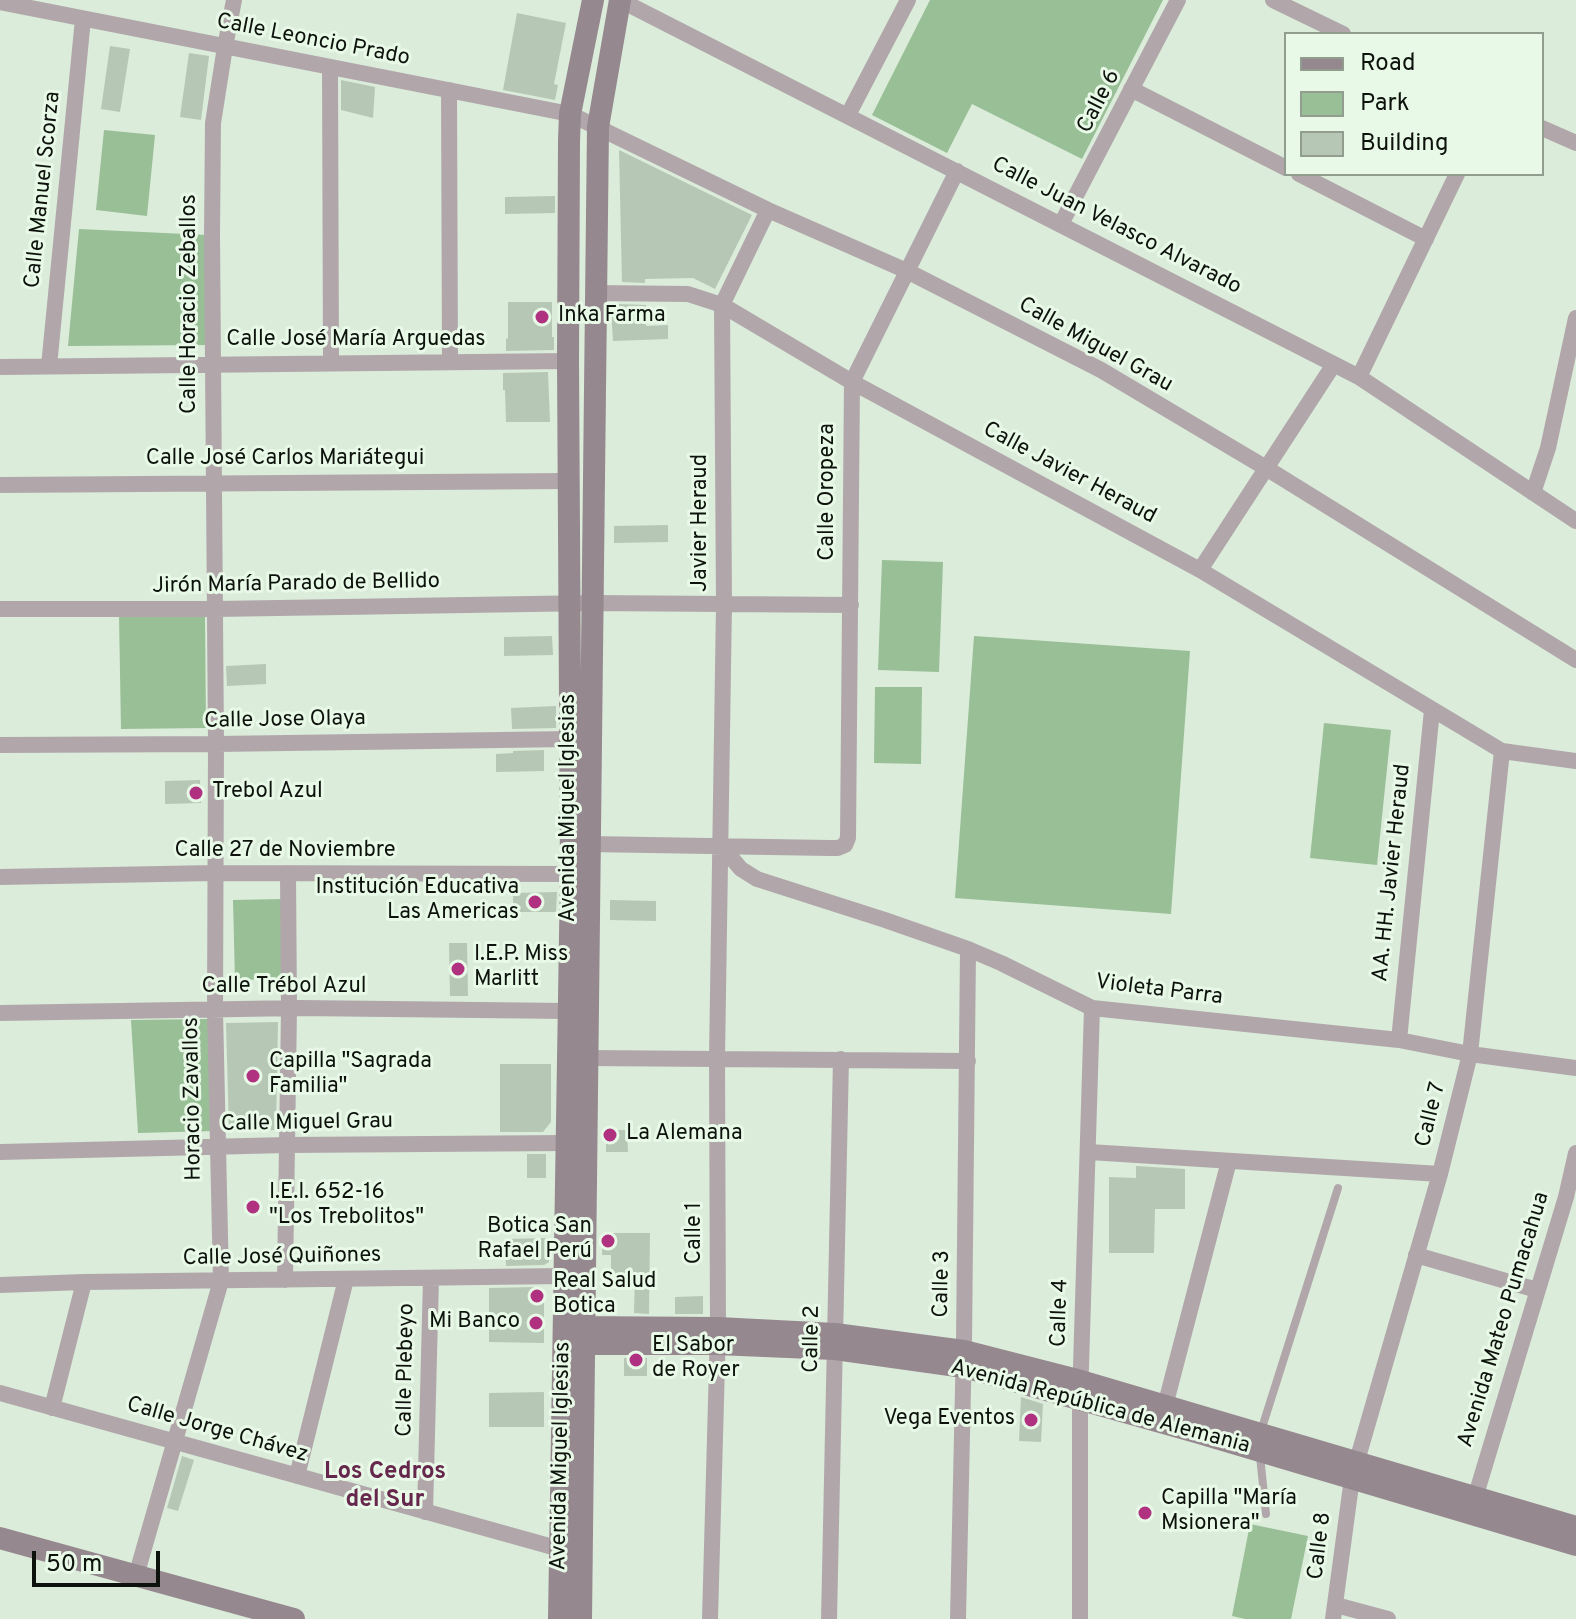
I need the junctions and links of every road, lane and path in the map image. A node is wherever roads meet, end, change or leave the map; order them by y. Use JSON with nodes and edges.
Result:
{"nodes":[{"id":1,"x":234,"y":0,"type":"edge"},
{"id":2,"x":593,"y":0,"type":"edge"},
{"id":3,"x":620,"y":0,"type":"edge"},
{"id":4,"x":908,"y":0,"type":"edge"},
{"id":5,"x":1178,"y":0,"type":"edge"},
{"id":6,"x":1273,"y":0,"type":"edge"},
{"id":7,"x":0,"y":2,"type":"edge"},
{"id":8,"x":83,"y":19,"type":"junction"},
{"id":9,"x":1339,"y":32,"type":"edge"},
{"id":10,"x":225,"y":47,"type":"junction"},
{"id":11,"x":330,"y":67,"type":"junction"},
{"id":12,"x":1131,"y":89,"type":"junction"},
{"id":13,"x":449,"y":90,"type":"junction"},
{"id":14,"x":570,"y":114,"type":"junction"},
{"id":15,"x":848,"y":115,"type":"junction"},
{"id":16,"x":598,"y":127,"type":"junction"},
{"id":17,"x":1544,"y":129,"type":"edge"},
{"id":18,"x":1576,"y":143,"type":"edge"},
{"id":19,"x":1284,"y":167,"type":"edge"},
{"id":20,"x":957,"y":171,"type":"junction"},
{"id":21,"x":1303,"y":176,"type":"edge"},
{"id":22,"x":1456,"y":176,"type":"edge"},
{"id":23,"x":768,"y":210,"type":"junction"},
{"id":24,"x":1061,"y":224,"type":"junction"},
{"id":25,"x":1426,"y":239,"type":"junction"},
{"id":26,"x":907,"y":271,"type":"junction"},
{"id":27,"x":596,"y":293,"type":"junction"},
{"id":28,"x":722,"y":305,"type":"junction"},
{"id":29,"x":1576,"y":318,"type":"edge"},
{"id":30,"x":568,"y":361,"type":"junction"},
{"id":31,"x":450,"y":362,"type":"junction"},
{"id":32,"x":331,"y":363,"type":"junction"},
{"id":33,"x":213,"y":364,"type":"junction"},
{"id":34,"x":1334,"y":364,"type":"junction"},
{"id":35,"x":49,"y":366,"type":"junction"},
{"id":36,"x":0,"y":367,"type":"edge"},
{"id":37,"x":1359,"y":377,"type":"junction"},
{"id":38,"x":852,"y":382,"type":"junction"},
{"id":39,"x":1266,"y":468,"type":"junction"},
{"id":40,"x":569,"y":481,"type":"junction"},
{"id":41,"x":214,"y":483,"type":"junction"},
{"id":42,"x":0,"y":485,"type":"edge"},
{"id":43,"x":1533,"y":493,"type":"junction"},
{"id":44,"x":1576,"y":521,"type":"edge"},
{"id":45,"x":1200,"y":570,"type":"junction"},
{"id":46,"x":570,"y":603,"type":"junction"},
{"id":47,"x":593,"y":603,"type":"junction"},
{"id":48,"x":724,"y":604,"type":"junction"},
{"id":49,"x":851,"y":605,"type":"junction"},
{"id":50,"x":0,"y":609,"type":"edge"},
{"id":51,"x":215,"y":609,"type":"junction"},
{"id":52,"x":1576,"y":660,"type":"edge"},
{"id":53,"x":1432,"y":710,"type":"junction"},
{"id":54,"x":571,"y":739,"type":"junction"},
{"id":55,"x":216,"y":744,"type":"junction"},
{"id":56,"x":0,"y":745,"type":"edge"},
{"id":57,"x":1502,"y":751,"type":"junction"},
{"id":58,"x":1576,"y":761,"type":"edge"},
{"id":59,"x":589,"y":844,"type":"junction"},
{"id":60,"x":722,"y":847,"type":"junction"},
{"id":61,"x":215,"y":873,"type":"junction"},
{"id":62,"x":288,"y":873,"type":"junction"},
{"id":63,"x":571,"y":874,"type":"junction"},
{"id":64,"x":0,"y":877,"type":"edge"},
{"id":65,"x":968,"y":949,"type":"junction"},
{"id":66,"x":1092,"y":1008,"type":"junction"},
{"id":67,"x":289,"y":1009,"type":"junction"},
{"id":68,"x":215,"y":1010,"type":"junction"},
{"id":69,"x":568,"y":1011,"type":"junction"},
{"id":70,"x":0,"y":1013,"type":"edge"},
{"id":71,"x":1399,"y":1040,"type":"junction"},
{"id":72,"x":1470,"y":1054,"type":"junction"},
{"id":73,"x":588,"y":1058,"type":"junction"},
{"id":74,"x":717,"y":1058,"type":"junction"},
{"id":75,"x":841,"y":1059,"type":"junction"},
{"id":76,"x":968,"y":1061,"type":"junction"},
{"id":77,"x":1576,"y":1068,"type":"edge"},
{"id":78,"x":566,"y":1143,"type":"junction"},
{"id":79,"x":287,"y":1145,"type":"junction"},
{"id":80,"x":217,"y":1147,"type":"junction"},
{"id":81,"x":0,"y":1152,"type":"edge"},
{"id":82,"x":1089,"y":1152,"type":"junction"},
{"id":83,"x":1576,"y":1153,"type":"edge"},
{"id":84,"x":1229,"y":1161,"type":"junction"},
{"id":85,"x":1440,"y":1174,"type":"junction"},
{"id":86,"x":1338,"y":1188,"type":"dead end"},
{"id":87,"x":1571,"y":1198,"type":"edge"},
{"id":88,"x":1416,"y":1255,"type":"junction"},
{"id":89,"x":564,"y":1276,"type":"junction"},
{"id":90,"x":431,"y":1278,"type":"junction"},
{"id":91,"x":346,"y":1279,"type":"junction"},
{"id":92,"x":285,"y":1280,"type":"junction"},
{"id":93,"x":221,"y":1281,"type":"junction"},
{"id":94,"x":84,"y":1282,"type":"junction"},
{"id":95,"x":0,"y":1285,"type":"edge"},
{"id":96,"x":1537,"y":1290,"type":"junction"},
{"id":97,"x":573,"y":1335,"type":"junction"},
{"id":98,"x":717,"y":1336,"type":"junction"},
{"id":99,"x":835,"y":1342,"type":"junction"},
{"id":100,"x":964,"y":1359,"type":"junction"},
{"id":101,"x":1080,"y":1390,"type":"junction"},
{"id":102,"x":0,"y":1393,"type":"edge"},
{"id":103,"x":1165,"y":1406,"type":"junction"},
{"id":104,"x":52,"y":1408,"type":"junction"},
{"id":105,"x":175,"y":1442,"type":"junction"},
{"id":106,"x":1259,"y":1443,"type":"junction"},
{"id":107,"x":1354,"y":1471,"type":"junction"},
{"id":108,"x":297,"y":1476,"type":"junction"},
{"id":109,"x":1475,"y":1498,"type":"junction"},
{"id":110,"x":425,"y":1512,"type":"junction"},
{"id":111,"x":1266,"y":1514,"type":"dead end"},
{"id":112,"x":1576,"y":1527,"type":"edge"},
{"id":113,"x":0,"y":1538,"type":"edge"},
{"id":114,"x":1576,"y":1545,"type":"edge"},
{"id":115,"x":560,"y":1549,"type":"junction"},
{"id":116,"x":136,"y":1576,"type":"junction"},
{"id":117,"x":1334,"y":1612,"type":"edge"},
{"id":118,"x":294,"y":1619,"type":"edge"},
{"id":119,"x":559,"y":1619,"type":"edge"},
{"id":120,"x":581,"y":1619,"type":"edge"},
{"id":121,"x":710,"y":1619,"type":"edge"},
{"id":122,"x":829,"y":1619,"type":"edge"},
{"id":123,"x":958,"y":1619,"type":"edge"},
{"id":124,"x":1080,"y":1619,"type":"edge"},
{"id":125,"x":1388,"y":1619,"type":"edge"}],
"edges":[{"from":1,"to":10,"type":"street","name":"Calle Horacio Zeballos"},
{"from":2,"to":14,"type":"main road","name":"Avenida Miguel Iglesias"},
{"from":3,"to":15,"type":"street","name":"Calle Juan Velasco Alvarado"},
{"from":3,"to":16,"type":"main road","name":"Avenida Miguel Iglesias"},
{"from":4,"to":15,"type":"street"},
{"from":5,"to":12,"type":"street","name":"Calle 6"},
{"from":6,"to":9,"type":"street"},
{"from":7,"to":8,"type":"street","name":"Calle Leoncio Prado"},
{"from":8,"to":10,"type":"street","name":"Calle Leoncio Prado"},
{"from":8,"to":35,"type":"street","name":"Calle Manuel Scorza"},
{"from":10,"to":11,"type":"street","name":"Calle Leoncio Prado"},
{"from":10,"to":33,"type":"street","name":"Calle Horacio Zeballos"},
{"from":11,"to":13,"type":"street","name":"Calle Leoncio Prado"},
{"from":11,"to":32,"type":"street"},
{"from":12,"to":19,"type":"street"},
{"from":12,"to":24,"type":"street","name":"Calle 6"},
{"from":13,"to":14,"type":"street","name":"Calle Leoncio Prado"},
{"from":13,"to":31,"type":"street"},
{"from":14,"to":16,"type":"street","name":"Calle Miguel Grau"},
{"from":14,"to":30,"type":"main road","name":"Avenida Miguel Iglesias"},
{"from":15,"to":20,"type":"street","name":"Calle Juan Velasco Alvarado"},
{"from":16,"to":23,"type":"street","name":"Calle Miguel Grau"},
{"from":16,"to":27,"type":"main road","name":"Avenida Miguel Iglesias"},
{"from":17,"to":18,"type":"street"},
{"from":20,"to":24,"type":"street","name":"Calle Juan Velasco Alvarado"},
{"from":20,"to":26,"type":"street","name":"Calle Oropeza"},
{"from":21,"to":25,"type":"street"},
{"from":22,"to":25,"type":"street"},
{"from":23,"to":26,"type":"street","name":"Calle Miguel Grau"},
{"from":23,"to":28,"type":"street","name":"Javier Heraud"},
{"from":24,"to":34,"type":"street","name":"Calle Juan Velasco Alvarado"},
{"from":25,"to":37,"type":"street"},
{"from":26,"to":38,"type":"street","name":"Calle Oropeza"},
{"from":26,"to":39,"type":"street","name":"Calle Miguel Grau"},
{"from":27,"to":28,"type":"street","name":"Calle Javier Heraud"},
{"from":27,"to":47,"type":"main road","name":"Avenida Miguel Iglesias"},
{"from":28,"to":38,"type":"street","name":"Calle Javier Heraud"},
{"from":28,"to":48,"type":"street","name":"Javier Heraud"},
{"from":29,"to":43,"type":"street"},
{"from":30,"to":31,"type":"street","name":"Calle José María Arguedas"},
{"from":30,"to":40,"type":"main road","name":"Avenida Miguel Iglesias"},
{"from":31,"to":32,"type":"street","name":"Calle José María Arguedas"},
{"from":32,"to":33,"type":"street","name":"Calle José María Arguedas"},
{"from":33,"to":35,"type":"street","name":"Calle José María Arguedas"},
{"from":33,"to":41,"type":"street","name":"Calle Horacio Zeballos"},
{"from":34,"to":37,"type":"street","name":"Calle Juan Velasco Alvarado"},
{"from":34,"to":39,"type":"street"},
{"from":35,"to":36,"type":"street","name":"Calle José María Arguedas"},
{"from":37,"to":43,"type":"street","name":"Calle Juan Velasco Alvarado"},
{"from":38,"to":45,"type":"street","name":"Calle Javier Heraud"},
{"from":38,"to":49,"type":"street","name":"Calle Oropeza"},
{"from":39,"to":45,"type":"street"},
{"from":39,"to":52,"type":"street","name":"Calle Miguel Grau"},
{"from":40,"to":41,"type":"street","name":"Calle José Carlos Mariátegui"},
{"from":40,"to":46,"type":"main road","name":"Avenida Miguel Iglesias"},
{"from":41,"to":42,"type":"street","name":"Calle José Carlos Mariátegui"},
{"from":41,"to":51,"type":"street","name":"Calle Horacio Zeballos"},
{"from":43,"to":44,"type":"street","name":"Calle Juan Velasco Alvarado"},
{"from":45,"to":53,"type":"street","name":"Calle Javier Heraud"},
{"from":46,"to":47,"type":"street","name":"Jirón María Parado de Bellido"},
{"from":46,"to":51,"type":"street","name":"Jirón María Parado de Bellido"},
{"from":46,"to":54,"type":"main road","name":"Avenida Miguel Iglesias"},
{"from":47,"to":48,"type":"street","name":"Jirón María Parado de Bellido"},
{"from":47,"to":59,"type":"main road","name":"Avenida Miguel Iglesias"},
{"from":48,"to":49,"type":"street","name":"Jirón María Parado de Bellido"},
{"from":48,"to":60,"type":"street","name":"Javier Heraud"},
{"from":49,"to":60,"type":"street","name":"Calle Oropeza"},
{"from":50,"to":51,"type":"street","name":"Jirón María Parado de Bellido"},
{"from":51,"to":55,"type":"street","name":"Horacio Zavallos"},
{"from":53,"to":57,"type":"street","name":"Calle Javier Heraud"},
{"from":53,"to":71,"type":"street","name":"AA. HH. Javier Heraud"},
{"from":54,"to":55,"type":"street","name":"Calle Jose Olaya"},
{"from":54,"to":63,"type":"main road","name":"Avenida Miguel Iglesias"},
{"from":55,"to":56,"type":"street","name":"Calle Jose Olaya"},
{"from":55,"to":61,"type":"street","name":"Horacio Zavallos"},
{"from":57,"to":58,"type":"street"},
{"from":57,"to":72,"type":"street","name":"Calle 7"},
{"from":59,"to":60,"type":"street"},
{"from":59,"to":73,"type":"main road","name":"Avenida Miguel Iglesias"},
{"from":60,"to":65,"type":"street","name":"Violeta Parra"},
{"from":60,"to":74,"type":"street","name":"Calle 1"},
{"from":61,"to":62,"type":"street","name":"Calle 27 de Noviembre"},
{"from":61,"to":64,"type":"street","name":"Calle 27 de Noviembre"},
{"from":61,"to":68,"type":"street","name":"Horacio Zavallos"},
{"from":62,"to":63,"type":"street","name":"Calle 27 de Noviembre"},
{"from":62,"to":67,"type":"street"},
{"from":63,"to":69,"type":"main road","name":"Avenida Miguel Iglesias"},
{"from":65,"to":66,"type":"street","name":"Violeta Parra"},
{"from":65,"to":76,"type":"street","name":"Calle 3"},
{"from":66,"to":71,"type":"street","name":"Violeta Parra"},
{"from":66,"to":82,"type":"street","name":"Calle 4"},
{"from":67,"to":68,"type":"street","name":"Calle Trébol Azul"},
{"from":67,"to":69,"type":"street","name":"Calle Trébol Azul"},
{"from":67,"to":79,"type":"street"},
{"from":68,"to":70,"type":"street","name":"Calle Trébol Azul"},
{"from":68,"to":80,"type":"street","name":"Horacio Zavallos"},
{"from":69,"to":78,"type":"main road","name":"Avenida Miguel Iglesias"},
{"from":71,"to":72,"type":"street","name":"Violeta Parra"},
{"from":72,"to":77,"type":"street","name":"Violeta Parra"},
{"from":72,"to":85,"type":"street","name":"Calle 7"},
{"from":73,"to":74,"type":"street"},
{"from":73,"to":97,"type":"main road","name":"Avenida Miguel Iglesias"},
{"from":74,"to":75,"type":"street"},
{"from":74,"to":98,"type":"street","name":"Calle 1"},
{"from":75,"to":76,"type":"street"},
{"from":75,"to":99,"type":"street","name":"Calle 2"},
{"from":76,"to":100,"type":"street","name":"Calle 3"},
{"from":78,"to":79,"type":"street","name":"Calle Miguel Grau"},
{"from":78,"to":89,"type":"main road","name":"Avenida Miguel Iglesias"},
{"from":79,"to":80,"type":"street","name":"Calle Miguel Grau"},
{"from":79,"to":92,"type":"street"},
{"from":80,"to":81,"type":"street","name":"Calle Miguel Grau"},
{"from":80,"to":93,"type":"street","name":"Horacio Zavallos"},
{"from":82,"to":84,"type":"street"},
{"from":82,"to":101,"type":"street","name":"Calle 4"},
{"from":83,"to":87,"type":"street","name":"Avenida Mateo Pumacahua"},
{"from":84,"to":85,"type":"street"},
{"from":84,"to":103,"type":"street"},
{"from":85,"to":88,"type":"street","name":"Calle 7"},
{"from":86,"to":106,"type":"lane"},
{"from":87,"to":96,"type":"street","name":"Avenida Mateo Pumacahua"},
{"from":88,"to":96,"type":"street"},
{"from":88,"to":107,"type":"street","name":"Calle 7"},
{"from":89,"to":90,"type":"street","name":"Calle José Quiñones"},
{"from":89,"to":97,"type":"main road","name":"Avenida Miguel Iglesias"},
{"from":90,"to":91,"type":"street","name":"Calle José Quiñones"},
{"from":90,"to":110,"type":"street","name":"Calle Plebeyo"},
{"from":91,"to":92,"type":"street","name":"Calle José Quiñones"},
{"from":91,"to":108,"type":"street"},
{"from":92,"to":93,"type":"street","name":"Calle José Quiñones"},
{"from":93,"to":94,"type":"street","name":"Calle José Quiñones"},
{"from":93,"to":105,"type":"street","name":"Horacio Zavallos"},
{"from":94,"to":95,"type":"street","name":"Calle José Quiñones"},
{"from":94,"to":104,"type":"street"},
{"from":96,"to":109,"type":"street","name":"Avenida Mateo Pumacahua"},
{"from":97,"to":98,"type":"main road","name":"Avenida República de Alemania"},
{"from":97,"to":115,"type":"main road","name":"Avenida Miguel Iglesias"},
{"from":97,"to":120,"type":"main road","name":"Avenida Miguel Iglesias"},
{"from":98,"to":99,"type":"main road","name":"Avenida República de Alemania"},
{"from":98,"to":121,"type":"street","name":"Calle 1"},
{"from":99,"to":100,"type":"main road","name":"Avenida República de Alemania"},
{"from":99,"to":122,"type":"street","name":"Calle 2"},
{"from":100,"to":101,"type":"main road","name":"Avenida República de Alemania"},
{"from":100,"to":123,"type":"street","name":"Calle 3"},
{"from":101,"to":103,"type":"main road","name":"Avenida República de Alemania"},
{"from":101,"to":106,"type":"main road","name":"Avenida República de Alemania"},
{"from":101,"to":124,"type":"street","name":"Calle 4"},
{"from":102,"to":104,"type":"street","name":"Calle Jorge Chávez"},
{"from":103,"to":106,"type":"main road","name":"Avenida República de Alemania"},
{"from":104,"to":105,"type":"street","name":"Calle Jorge Chávez"},
{"from":105,"to":108,"type":"street","name":"Calle Jorge Chávez"},
{"from":105,"to":116,"type":"street","name":"Horacio Zavallos"},
{"from":106,"to":107,"type":"main road","name":"Avenida República de Alemania"},
{"from":106,"to":111,"type":"lane"},
{"from":107,"to":109,"type":"main road","name":"Avenida República de Alemania"},
{"from":107,"to":114,"type":"main road","name":"Avenida República de Alemania"},
{"from":107,"to":117,"type":"street","name":"Calle 8"},
{"from":108,"to":110,"type":"street","name":"Calle Jorge Chávez"},
{"from":109,"to":112,"type":"main road","name":"Avenida República de Alemania"},
{"from":110,"to":115,"type":"street","name":"Calle Jorge Chávez"},
{"from":113,"to":116,"type":"main road"},
{"from":115,"to":119,"type":"main road","name":"Avenida Miguel Iglesias"},
{"from":116,"to":118,"type":"main road"},
{"from":117,"to":125,"type":"street"}]}
